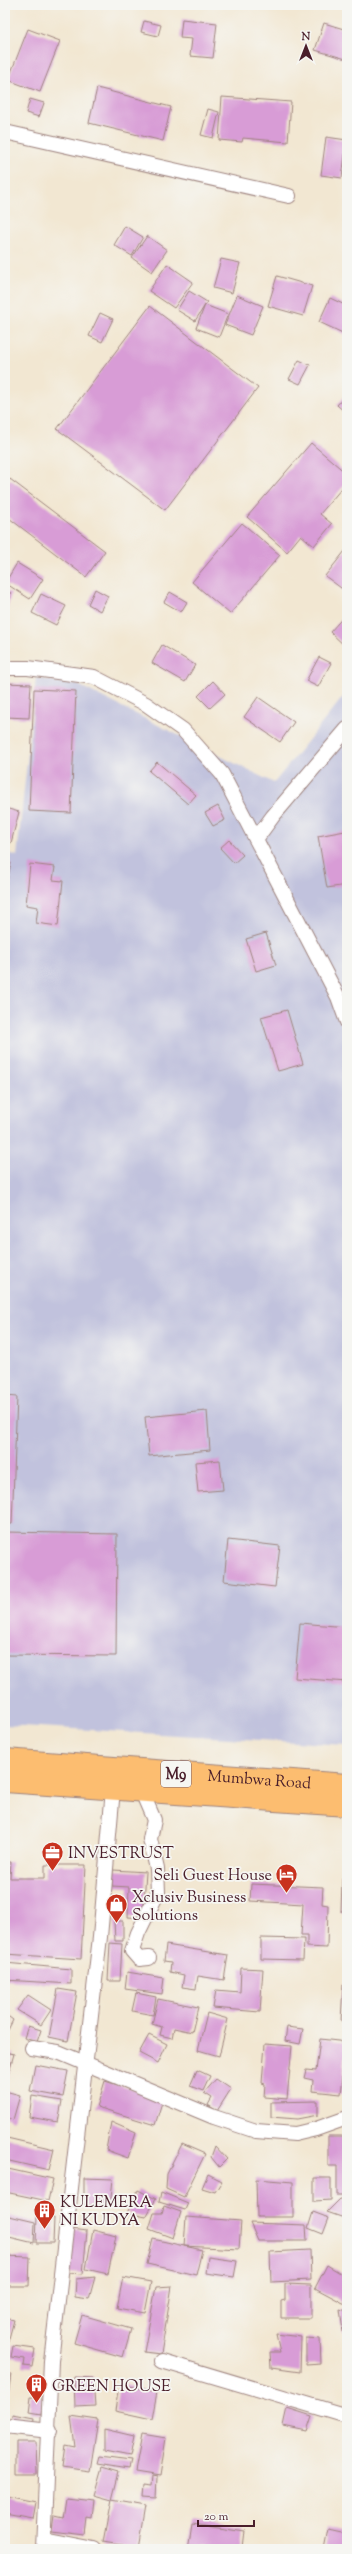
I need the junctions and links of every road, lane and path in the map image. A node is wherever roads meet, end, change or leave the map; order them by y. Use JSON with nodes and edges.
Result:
{"nodes":[{"id":1,"x":5,"y":132,"type":"edge"},
{"id":2,"x":289,"y":196,"type":"dead end"},
{"id":3,"x":5,"y":668,"type":"edge"},
{"id":4,"x":347,"y":729,"type":"edge"},
{"id":5,"x":256,"y":839,"type":"junction"},
{"id":6,"x":347,"y":1022,"type":"edge"},
{"id":7,"x":5,"y":1760,"type":"edge"},
{"id":8,"x":5,"y":1781,"type":"edge"},
{"id":9,"x":347,"y":1785,"type":"edge"},
{"id":10,"x":113,"y":1789,"type":"junction"},
{"id":11,"x":142,"y":1792,"type":"junction"},
{"id":12,"x":347,"y":1805,"type":"edge"},
{"id":13,"x":149,"y":1958,"type":"dead end"},
{"id":14,"x":32,"y":2048,"type":"dead end"},
{"id":15,"x":85,"y":2062,"type":"junction"},
{"id":16,"x":347,"y":2118,"type":"edge"},
{"id":17,"x":162,"y":2361,"type":"dead end"},
{"id":18,"x":347,"y":2416,"type":"edge"},
{"id":19,"x":5,"y":2426,"type":"edge"},
{"id":20,"x":50,"y":2431,"type":"junction"},
{"id":21,"x":44,"y":2544,"type":"edge"},
{"id":22,"x":95,"y":2549,"type":"edge"}],
"edges":[{"from":1,"to":2,"type":"street"},
{"from":3,"to":5,"type":"street"},
{"from":4,"to":5,"type":"street"},
{"from":5,"to":6,"type":"street"},
{"from":7,"to":9,"type":"main road","name":"Mumbwa Road","number":"M9"},
{"from":8,"to":10,"type":"main road","name":"Mumbwa Road","number":"M9"},
{"from":10,"to":11,"type":"main road","name":"Mumbwa Road","number":"M9"},
{"from":10,"to":15,"type":"street"},
{"from":11,"to":12,"type":"main road","name":"Mumbwa Road","number":"M9"},
{"from":11,"to":13,"type":"street"},
{"from":14,"to":15,"type":"street"},
{"from":15,"to":16,"type":"street"},
{"from":15,"to":20,"type":"street"},
{"from":17,"to":18,"type":"street"},
{"from":19,"to":20,"type":"street"},
{"from":20,"to":21,"type":"street"},
{"from":21,"to":22,"type":"street"}]}
